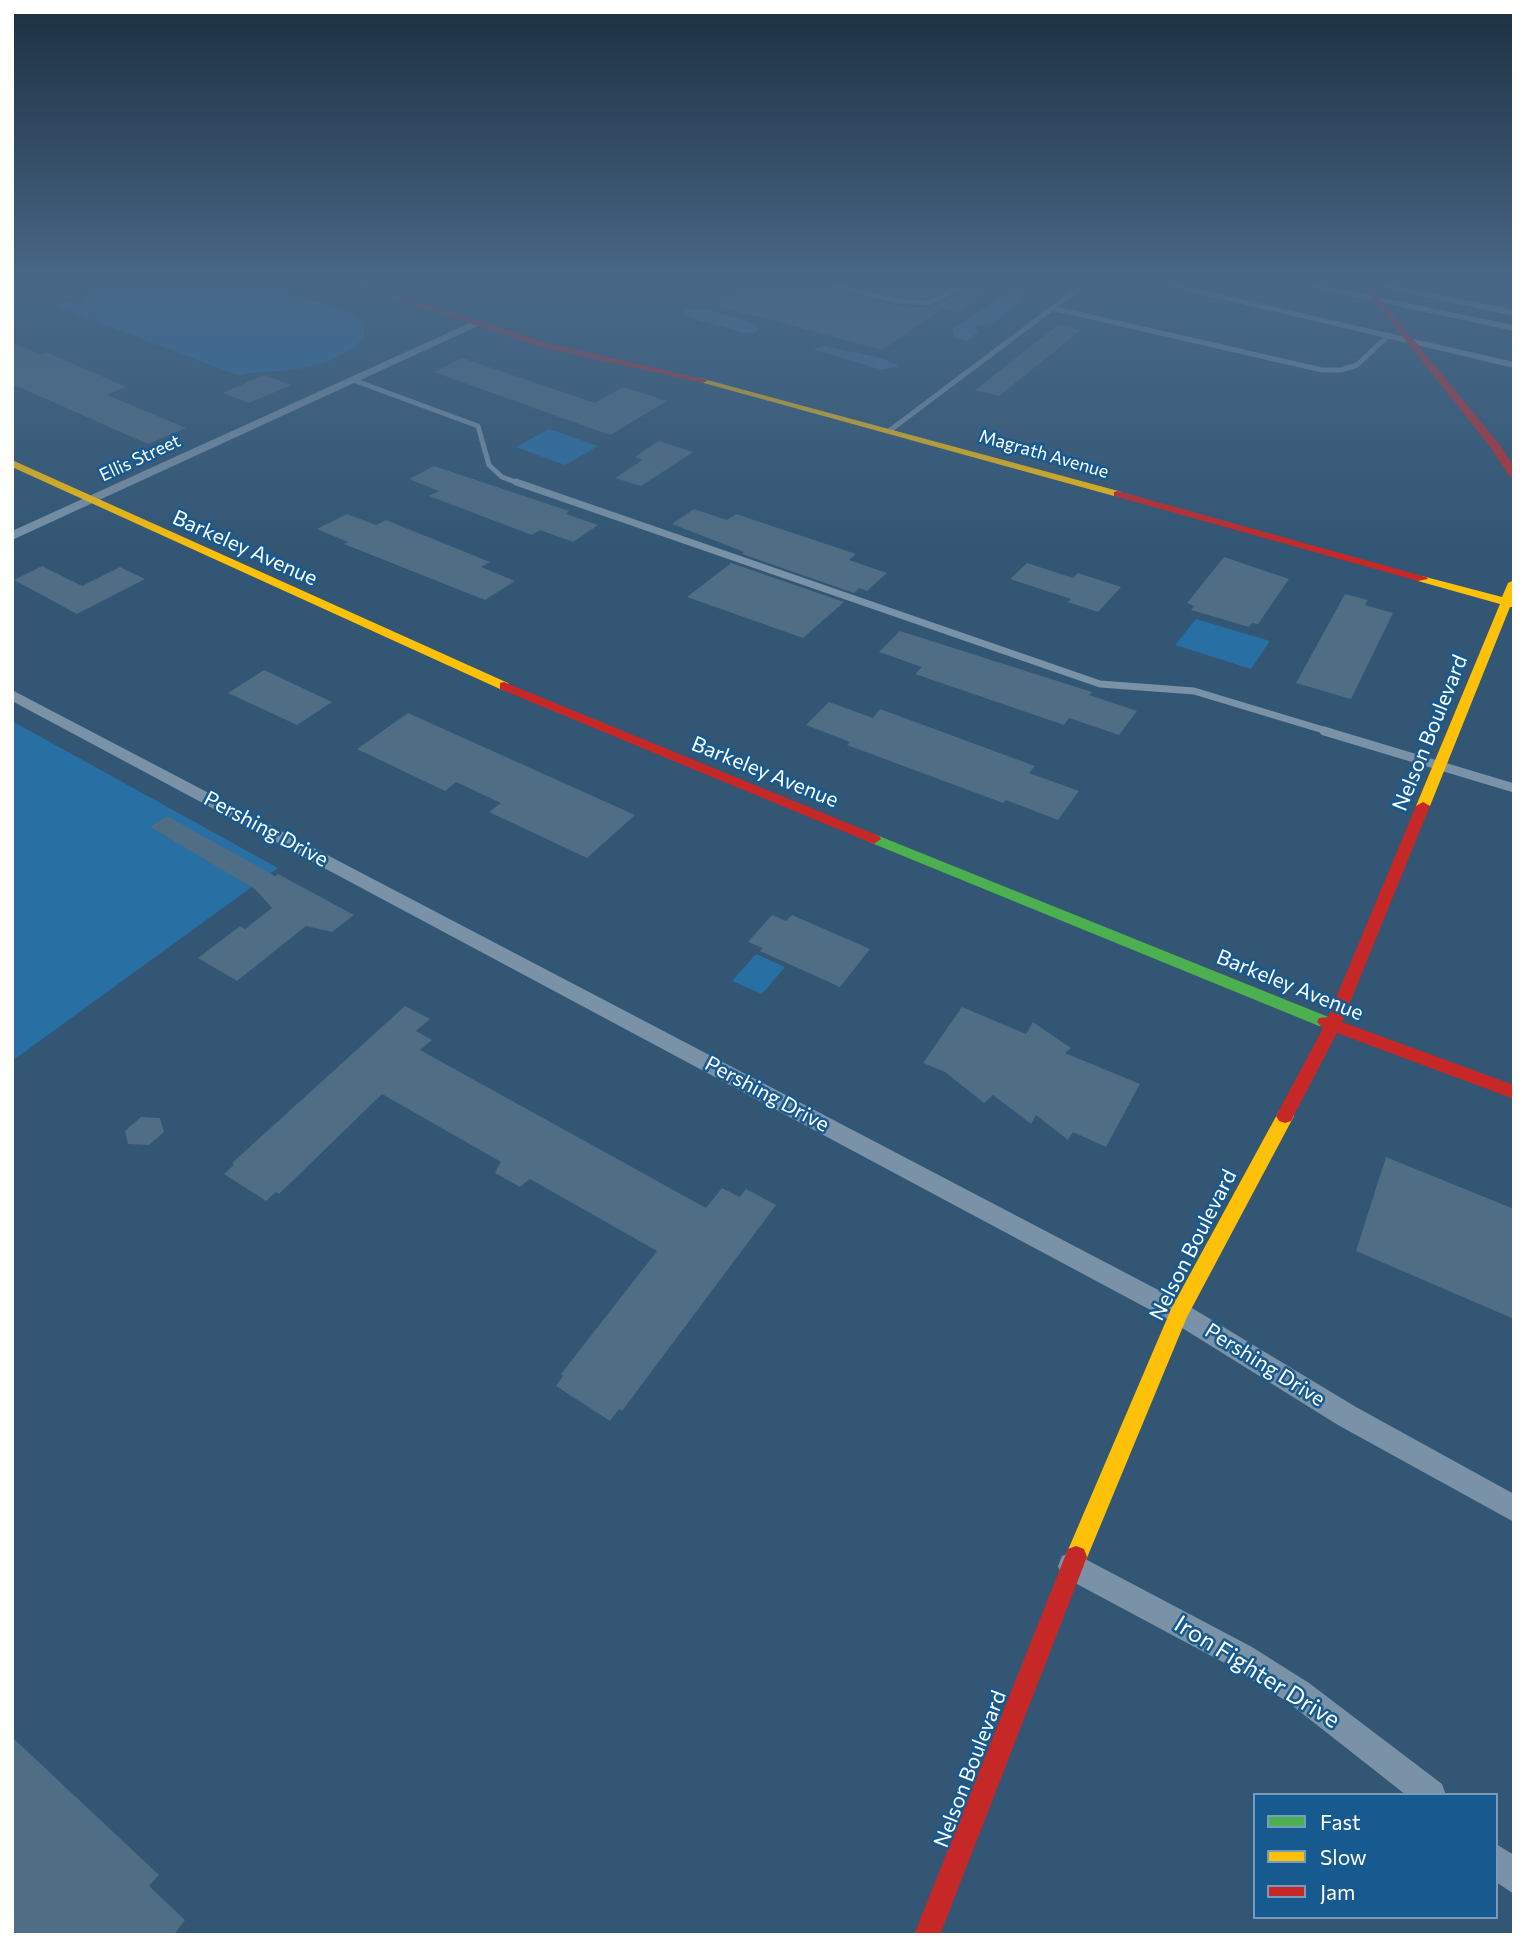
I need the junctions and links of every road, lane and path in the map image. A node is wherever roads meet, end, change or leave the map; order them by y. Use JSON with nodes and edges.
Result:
{"nodes":[{"id":1,"x":360,"y":377,"type":"edge"},
{"id":2,"x":685,"y":377,"type":"edge"},
{"id":3,"x":961,"y":377,"type":"edge"},
{"id":4,"x":1439,"y":377,"type":"edge"},
{"id":5,"x":353,"y":380,"type":"junction"},
{"id":6,"x":889,"y":431,"type":"junction"},
{"id":7,"x":12,"y":463,"type":"edge"},
{"id":8,"x":1514,"y":475,"type":"edge"},
{"id":9,"x":89,"y":501,"type":"junction"},
{"id":10,"x":12,"y":537,"type":"edge"},
{"id":11,"x":1514,"y":583,"type":"edge"},
{"id":12,"x":1510,"y":603,"type":"edge"},
{"id":13,"x":12,"y":695,"type":"edge"},
{"id":14,"x":1439,"y":765,"type":"junction"},
{"id":15,"x":1514,"y":788,"type":"edge"},
{"id":16,"x":1333,"y":1026,"type":"junction"},
{"id":17,"x":1514,"y":1092,"type":"edge"},
{"id":18,"x":1179,"y":1313,"type":"junction"},
{"id":19,"x":1514,"y":1508,"type":"edge"},
{"id":20,"x":1073,"y":1566,"type":"junction"},
{"id":21,"x":1428,"y":1793,"type":"edge"},
{"id":22,"x":1498,"y":1861,"type":"edge"},
{"id":23,"x":1514,"y":1878,"type":"edge"},
{"id":24,"x":928,"y":1935,"type":"edge"}],
"edges":[{"from":1,"to":5,"type":"street","name":"Ellis Street"},
{"from":2,"to":6,"type":"main road","name":"Magrath Avenue"},
{"from":3,"to":6,"type":"lane"},
{"from":4,"to":8,"type":"main road"},
{"from":5,"to":9,"type":"street","name":"Ellis Street"},
{"from":5,"to":14,"type":"lane"},
{"from":6,"to":12,"type":"main road","name":"Magrath Avenue"},
{"from":7,"to":9,"type":"main road","name":"Barkeley Avenue"},
{"from":9,"to":10,"type":"street","name":"Ellis Street"},
{"from":9,"to":16,"type":"main road","name":"Barkeley Avenue"},
{"from":11,"to":12,"type":"main road","name":"Nelson Boulevard"},
{"from":12,"to":14,"type":"main road","name":"Nelson Boulevard"},
{"from":13,"to":18,"type":"street","name":"Pershing Drive"},
{"from":14,"to":15,"type":"lane"},
{"from":14,"to":16,"type":"main road","name":"Nelson Boulevard"},
{"from":16,"to":17,"type":"main road","name":"Barkeley Avenue"},
{"from":16,"to":18,"type":"main road","name":"Nelson Boulevard"},
{"from":18,"to":19,"type":"street","name":"Pershing Drive"},
{"from":18,"to":20,"type":"main road","name":"Nelson Boulevard"},
{"from":20,"to":21,"type":"street","name":"Iron Fighter Drive"},
{"from":20,"to":24,"type":"main road","name":"Nelson Boulevard"},
{"from":22,"to":23,"type":"street"}]}
